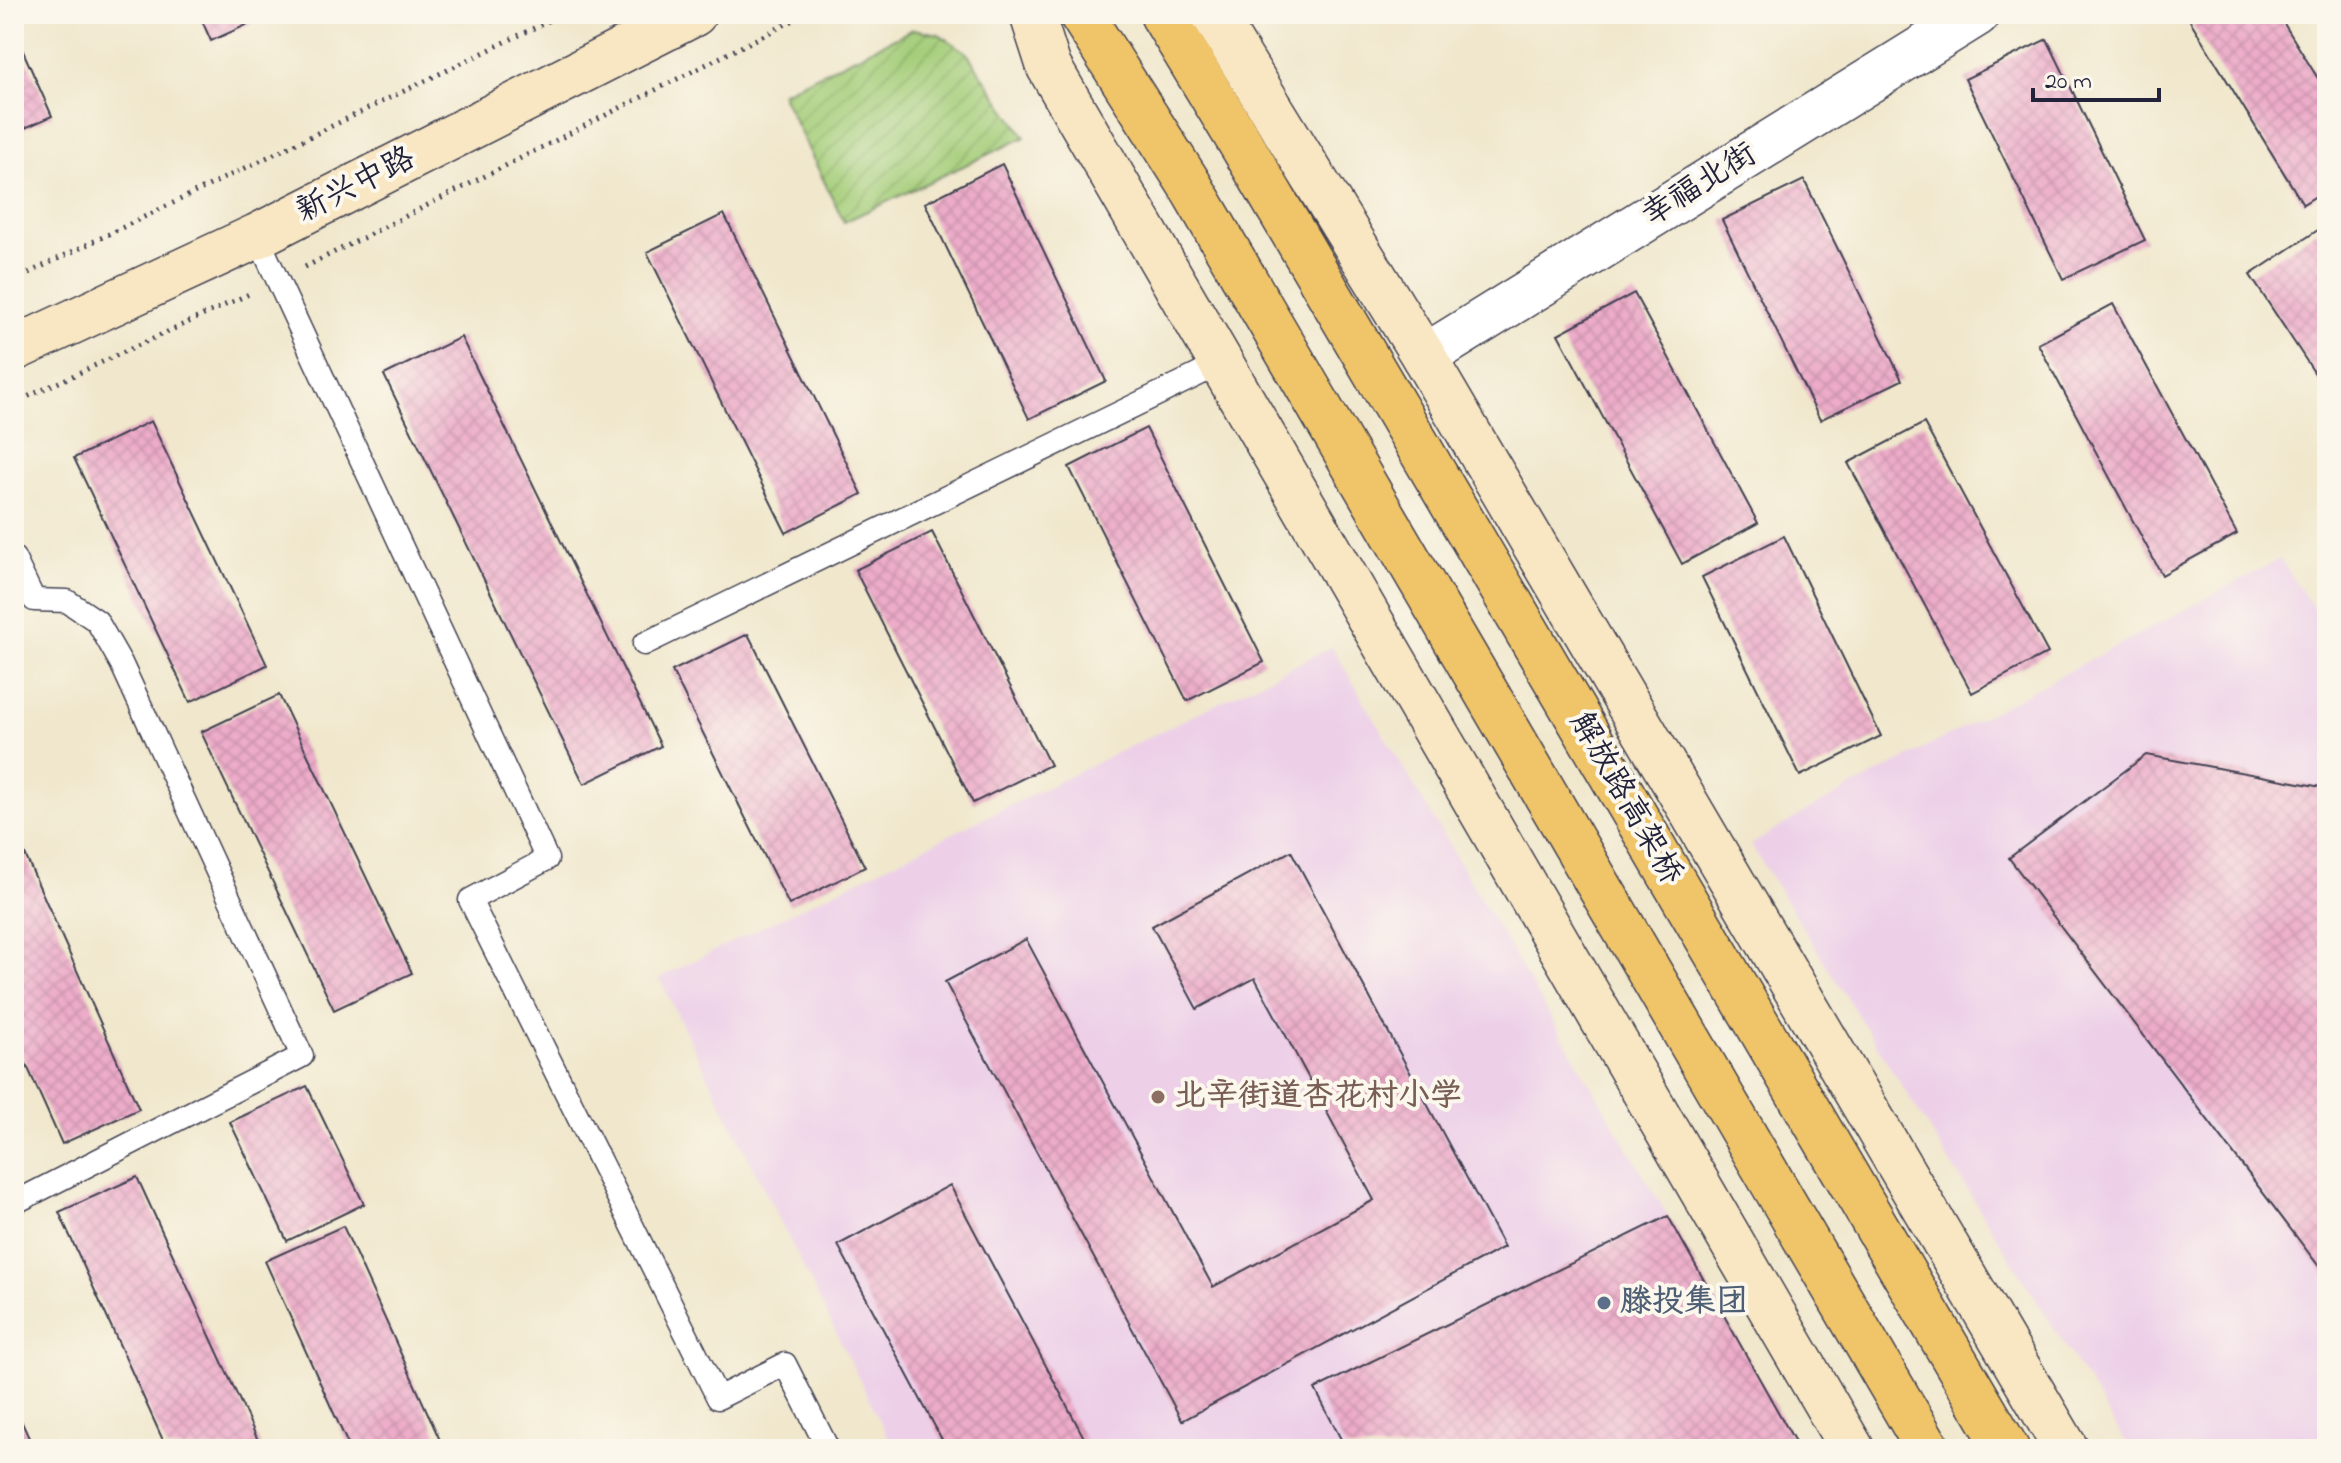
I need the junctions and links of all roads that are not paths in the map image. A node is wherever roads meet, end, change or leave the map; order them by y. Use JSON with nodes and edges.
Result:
{"nodes":[{"id":1,"x":694,"y":14,"type":"edge"},
{"id":2,"x":1032,"y":14,"type":"edge"},
{"id":3,"x":1081,"y":14,"type":"edge"},
{"id":4,"x":1162,"y":14,"type":"edge"},
{"id":5,"x":1213,"y":14,"type":"edge"},
{"id":6,"x":1977,"y":14,"type":"edge"},
{"id":7,"x":257,"y":236,"type":"junction"},
{"id":8,"x":14,"y":349,"type":"edge"},
{"id":9,"x":1424,"y":357,"type":"junction"},
{"id":10,"x":1220,"y":364,"type":"junction"},
{"id":11,"x":14,"y":558,"type":"edge"},
{"id":12,"x":644,"y":644,"type":"dead end"},
{"id":13,"x":14,"y":1203,"type":"edge"},
{"id":14,"x":828,"y":1449,"type":"edge"},
{"id":15,"x":1852,"y":1449,"type":"edge"},
{"id":16,"x":1928,"y":1449,"type":"edge"},
{"id":17,"x":2007,"y":1449,"type":"edge"},
{"id":18,"x":2066,"y":1449,"type":"edge"}],
"edges":[{"from":1,"to":7,"type":"street","name":"新兴中路"},
{"from":2,"to":10,"type":"street"},
{"from":3,"to":16,"type":"main road","name":"解放路高架桥"},
{"from":4,"to":17,"type":"main road","name":"解放路高架桥"},
{"from":5,"to":9,"type":"street"},
{"from":6,"to":9,"type":"street","name":"幸福北街"},
{"from":7,"to":8,"type":"street","name":"新兴中路"},
{"from":7,"to":14,"type":"lane"},
{"from":9,"to":18,"type":"street"},
{"from":10,"to":12,"type":"lane"},
{"from":10,"to":15,"type":"street"},
{"from":11,"to":13,"type":"lane"}]}
